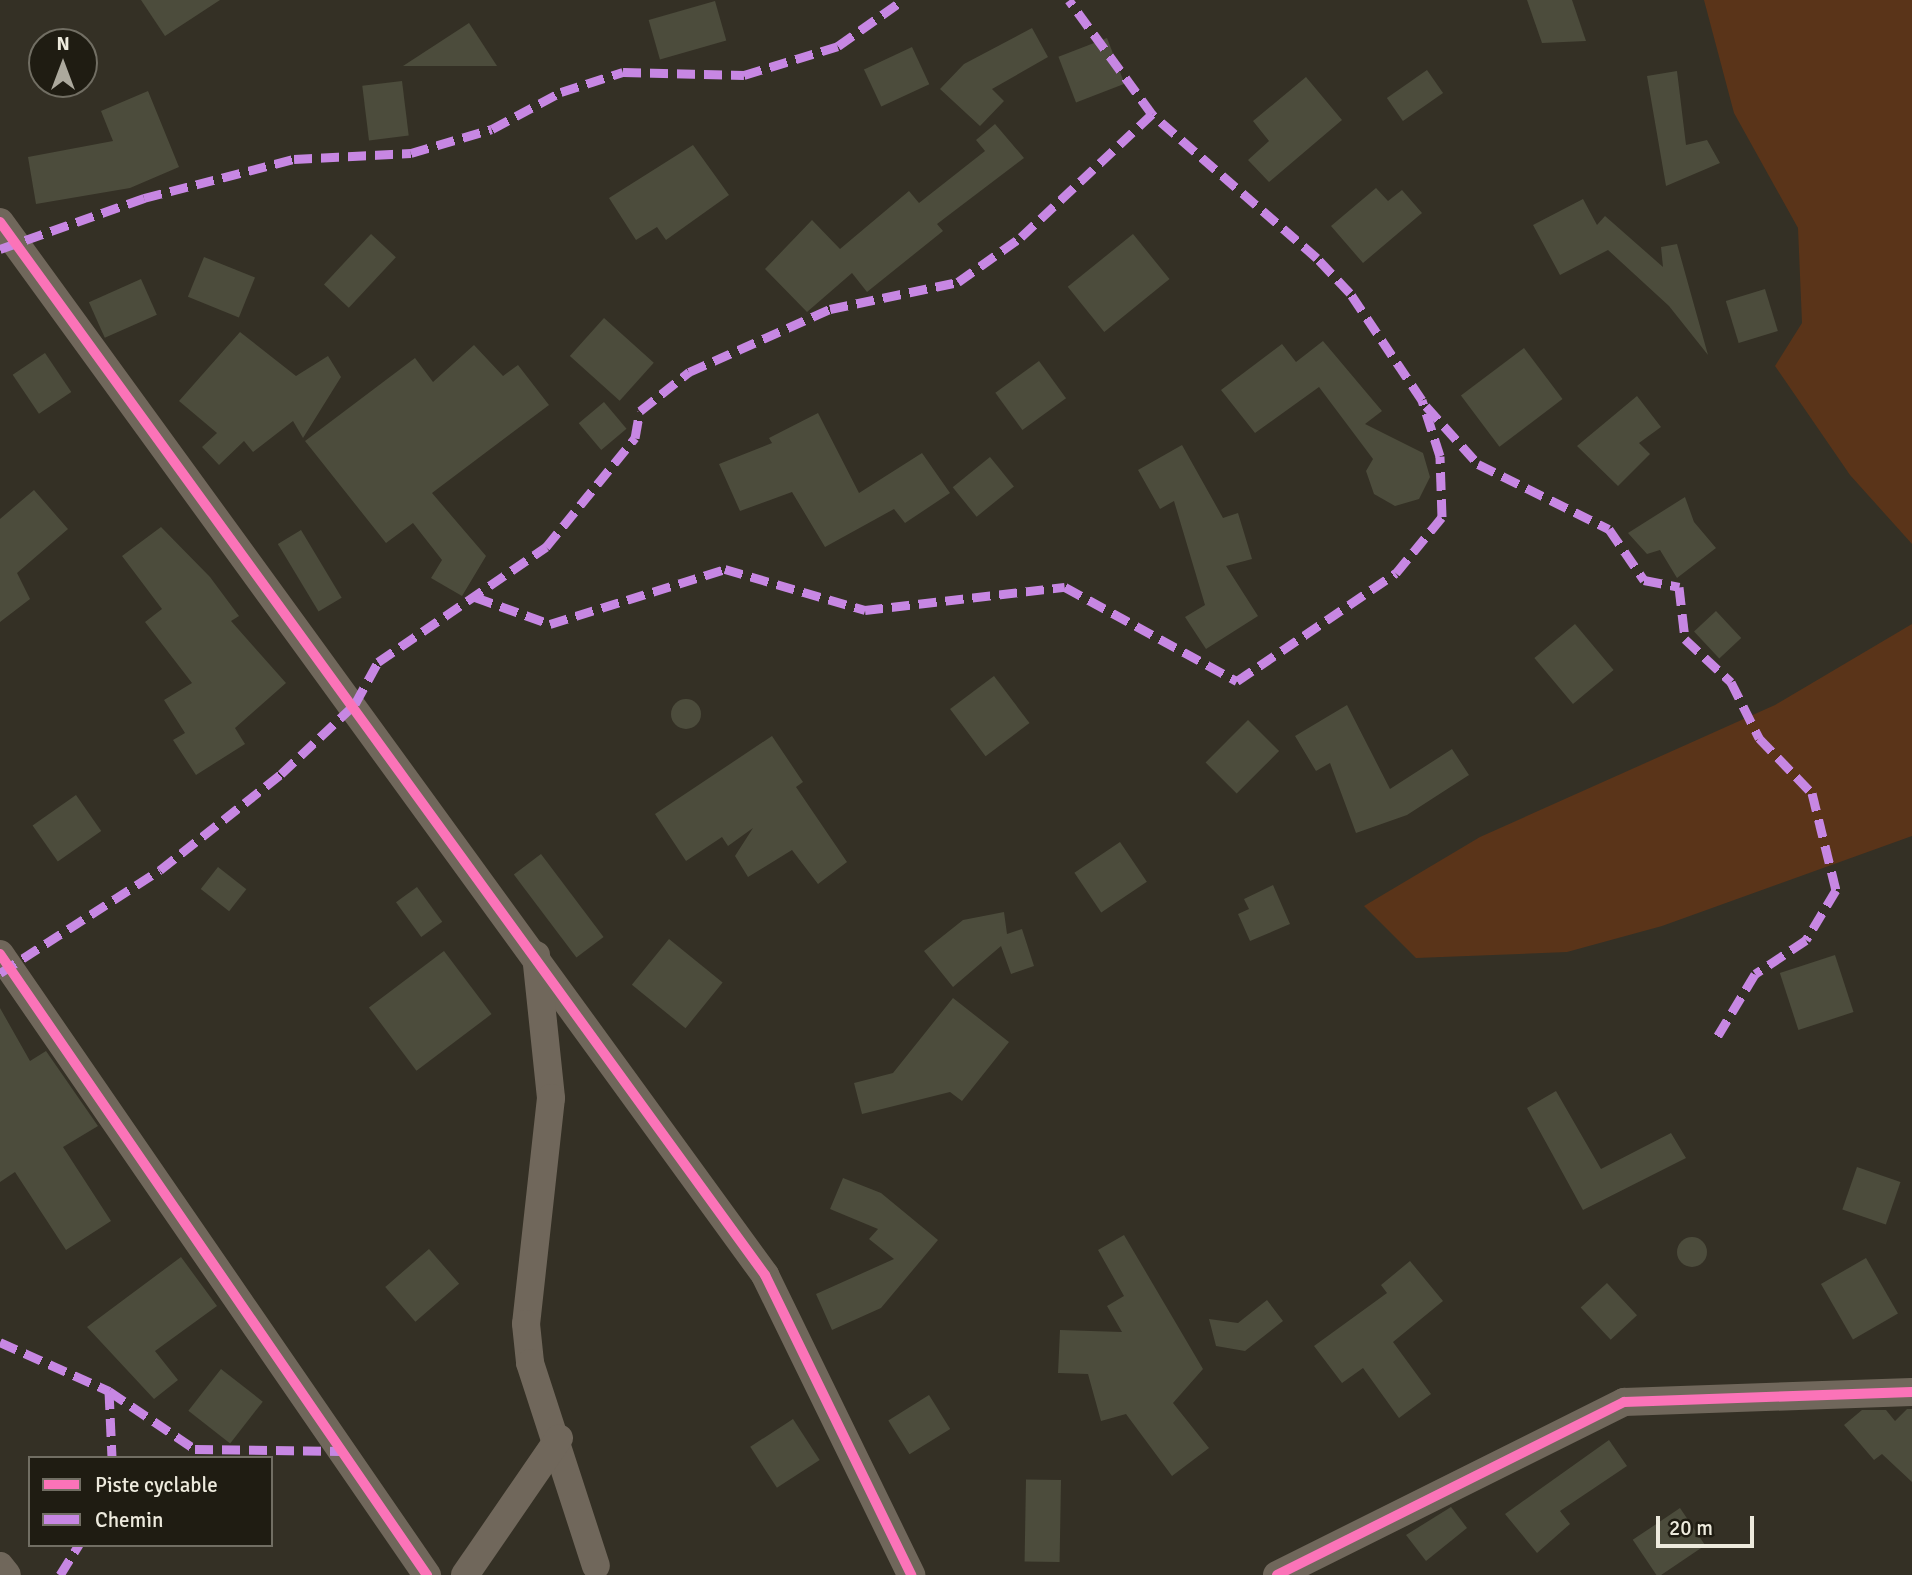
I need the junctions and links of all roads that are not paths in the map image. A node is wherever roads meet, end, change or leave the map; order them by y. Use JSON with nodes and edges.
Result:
{"nodes":[{"id":1,"x":0,"y":222,"type":"edge"},
{"id":2,"x":535,"y":952,"type":"junction"},
{"id":3,"x":0,"y":954,"type":"edge"},
{"id":4,"x":1912,"y":1392,"type":"edge"},
{"id":5,"x":559,"y":1438,"type":"junction"},
{"id":6,"x":0,"y":1566,"type":"edge"},
{"id":7,"x":596,"y":1566,"type":"dead end"},
{"id":8,"x":7,"y":1575,"type":"edge"},
{"id":9,"x":427,"y":1575,"type":"edge"},
{"id":10,"x":465,"y":1575,"type":"edge"},
{"id":11,"x":911,"y":1575,"type":"edge"},
{"id":12,"x":1277,"y":1575,"type":"edge"}],
"edges":[{"from":1,"to":2,"type":"street"},
{"from":2,"to":5,"type":"street"},
{"from":2,"to":11,"type":"street"},
{"from":3,"to":9,"type":"street"},
{"from":4,"to":12,"type":"street"},
{"from":5,"to":7,"type":"street"},
{"from":5,"to":10,"type":"street"},
{"from":6,"to":8,"type":"street"}]}
